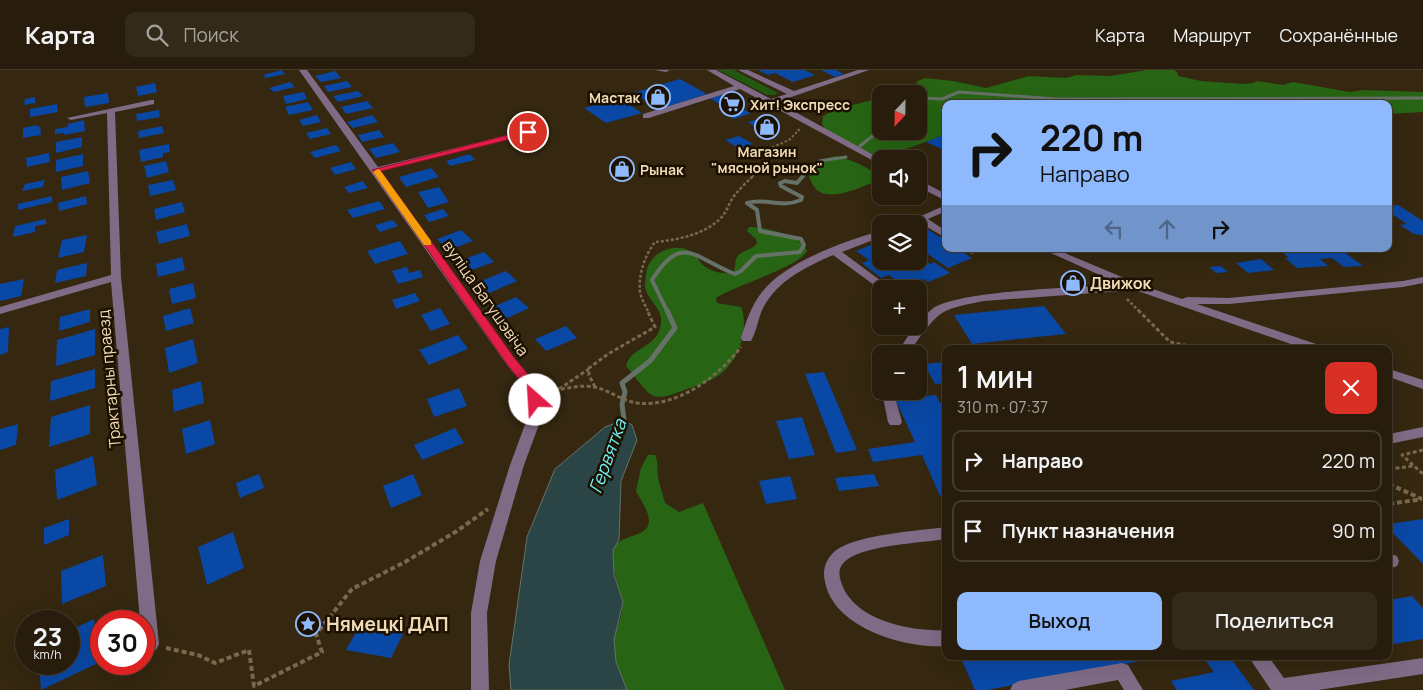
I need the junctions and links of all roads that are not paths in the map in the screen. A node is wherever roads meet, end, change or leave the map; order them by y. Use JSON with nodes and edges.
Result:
{"nodes":[{"id":1,"x":303,"y":70,"type":"edge"},
{"id":2,"x":659,"y":70,"type":"edge"},
{"id":3,"x":666,"y":70,"type":"edge"},
{"id":4,"x":712,"y":70,"type":"edge"},
{"id":5,"x":742,"y":70,"type":"edge"},
{"id":6,"x":864,"y":70,"type":"edge"},
{"id":7,"x":741,"y":86,"type":"junction"},
{"id":8,"x":793,"y":94,"type":"junction"},
{"id":9,"x":151,"y":102,"type":"dead end"},
{"id":10,"x":770,"y":102,"type":"junction"},
{"id":11,"x":111,"y":111,"type":"junction"},
{"id":12,"x":646,"y":116,"type":"dead end"},
{"id":13,"x":71,"y":118,"type":"dead end"},
{"id":14,"x":528,"y":132,"type":"dead end"},
{"id":15,"x":872,"y":157,"type":"edge"},
{"id":16,"x":376,"y":170,"type":"junction"},
{"id":17,"x":927,"y":187,"type":"edge"},
{"id":18,"x":942,"y":196,"type":"edge"},
{"id":19,"x":942,"y":210,"type":"edge"},
{"id":20,"x":927,"y":216,"type":"edge"},
{"id":21,"x":927,"y":223,"type":"edge"},
{"id":22,"x":942,"y":232,"type":"edge"},
{"id":23,"x":872,"y":238,"type":"edge"},
{"id":24,"x":836,"y":252,"type":"junction"},
{"id":25,"x":1054,"y":252,"type":"edge"},
{"id":26,"x":116,"y":277,"type":"junction"},
{"id":27,"x":875,"y":280,"type":"edge"},
{"id":28,"x":1423,"y":280,"type":"edge"},
{"id":29,"x":1137,"y":287,"type":"junction"},
{"id":30,"x":1176,"y":300,"type":"junction"},
{"id":31,"x":0,"y":311,"type":"edge"},
{"id":32,"x":747,"y":338,"type":"road end"},
{"id":33,"x":908,"y":345,"type":"edge"},
{"id":34,"x":1306,"y":345,"type":"edge"},
{"id":35,"x":1392,"y":374,"type":"edge"},
{"id":36,"x":1423,"y":385,"type":"edge"},
{"id":37,"x":890,"y":400,"type":"edge"},
{"id":38,"x":895,"y":422,"type":"dead end"},
{"id":39,"x":1423,"y":432,"type":"edge"},
{"id":40,"x":1392,"y":438,"type":"edge"},
{"id":41,"x":942,"y":534,"type":"edge"},
{"id":42,"x":147,"y":610,"type":"edge"},
{"id":43,"x":942,"y":638,"type":"edge"},
{"id":44,"x":1260,"y":660,"type":"edge"},
{"id":45,"x":1423,"y":666,"type":"edge"},
{"id":46,"x":1280,"y":689,"type":"edge"},
{"id":47,"x":480,"y":690,"type":"edge"},
{"id":48,"x":1019,"y":690,"type":"edge"},
{"id":49,"x":1134,"y":690,"type":"edge"}],
"edges":[{"from":1,"to":16,"type":"street","name":"вуліца Багушэвіча"},
{"from":2,"to":3,"type":"street"},
{"from":4,"to":7,"type":"street"},
{"from":5,"to":8,"type":"street"},
{"from":6,"to":8,"type":"street"},
{"from":7,"to":10,"type":"street"},
{"from":7,"to":12,"type":"street"},
{"from":8,"to":10,"type":"street"},
{"from":9,"to":11,"type":"street"},
{"from":10,"to":15,"type":"street"},
{"from":11,"to":13,"type":"street"},
{"from":11,"to":26,"type":"street","name":"Трактарны праезд"},
{"from":14,"to":16,"type":"street"},
{"from":16,"to":47,"type":"street","name":"вуліца Багушэвіча"},
{"from":17,"to":18,"type":"street"},
{"from":19,"to":20,"type":"street"},
{"from":21,"to":22,"type":"street"},
{"from":23,"to":24,"type":"street"},
{"from":24,"to":27,"type":"street"},
{"from":24,"to":32,"type":"street"},
{"from":25,"to":29,"type":"street"},
{"from":26,"to":31,"type":"street"},
{"from":26,"to":42,"type":"street","name":"Трактарны праезд"},
{"from":28,"to":30,"type":"street"},
{"from":29,"to":30,"type":"street"},
{"from":29,"to":33,"type":"street"},
{"from":30,"to":34,"type":"street"},
{"from":35,"to":36,"type":"street"},
{"from":37,"to":38,"type":"street"},
{"from":39,"to":40,"type":"street"},
{"from":41,"to":43,"type":"street"},
{"from":44,"to":46,"type":"street"},
{"from":45,"to":46,"type":"street"},
{"from":48,"to":49,"type":"street"}]}
